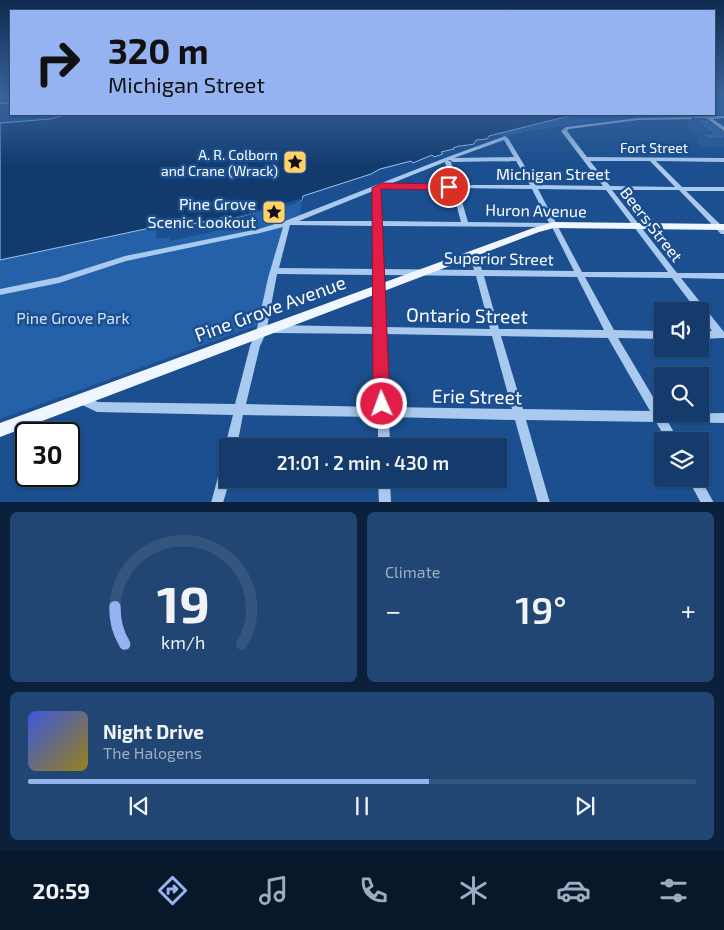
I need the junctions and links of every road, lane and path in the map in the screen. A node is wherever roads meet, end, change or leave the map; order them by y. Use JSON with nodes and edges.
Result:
{"nodes":[{"id":1,"x":658,"y":118,"type":"edge"},
{"id":2,"x":710,"y":118,"type":"edge"},
{"id":3,"x":711,"y":118,"type":"edge"},
{"id":4,"x":724,"y":125,"type":"edge"},
{"id":5,"x":724,"y":130,"type":"edge"},
{"id":6,"x":518,"y":159,"type":"junction"},
{"id":7,"x":585,"y":159,"type":"junction"},
{"id":8,"x":652,"y":160,"type":"junction"},
{"id":9,"x":724,"y":160,"type":"edge"},
{"id":10,"x":448,"y":162,"type":"junction"},
{"id":11,"x":436,"y":164,"type":"junction"},
{"id":12,"x":379,"y":187,"type":"junction"},
{"id":13,"x":454,"y":187,"type":"junction"},
{"id":14,"x":534,"y":187,"type":"junction"},
{"id":15,"x":607,"y":188,"type":"junction"},
{"id":16,"x":681,"y":189,"type":"junction"},
{"id":17,"x":724,"y":189,"type":"edge"},
{"id":18,"x":287,"y":223,"type":"junction"},
{"id":19,"x":377,"y":224,"type":"junction"},
{"id":20,"x":464,"y":224,"type":"junction"},
{"id":21,"x":554,"y":225,"type":"junction"},
{"id":22,"x":636,"y":226,"type":"junction"},
{"id":23,"x":722,"y":229,"type":"edge"},
{"id":24,"x":473,"y":253,"type":"junction"},
{"id":25,"x":274,"y":271,"type":"junction"},
{"id":26,"x":378,"y":271,"type":"junction"},
{"id":27,"x":424,"y":272,"type":"junction"},
{"id":28,"x":478,"y":272,"type":"junction"},
{"id":29,"x":579,"y":274,"type":"junction"},
{"id":30,"x":674,"y":275,"type":"junction"},
{"id":31,"x":724,"y":276,"type":"edge"},
{"id":32,"x":378,"y":289,"type":"junction"},
{"id":33,"x":0,"y":292,"type":"edge"},
{"id":34,"x":266,"y":330,"type":"junction"},
{"id":35,"x":379,"y":332,"type":"junction"},
{"id":36,"x":495,"y":333,"type":"junction"},
{"id":37,"x":611,"y":334,"type":"junction"},
{"id":38,"x":654,"y":334,"type":"edge"},
{"id":39,"x":709,"y":335,"type":"edge"},
{"id":40,"x":722,"y":335,"type":"edge"},
{"id":41,"x":82,"y":399,"type":"junction"},
{"id":42,"x":654,"y":408,"type":"edge"},
{"id":43,"x":239,"y":410,"type":"junction"},
{"id":44,"x":382,"y":412,"type":"junction"},
{"id":45,"x":518,"y":414,"type":"junction"},
{"id":46,"x":654,"y":417,"type":"edge"},
{"id":47,"x":709,"y":418,"type":"edge"},
{"id":48,"x":724,"y":418,"type":"edge"},
{"id":49,"x":0,"y":430,"type":"edge"},
{"id":50,"x":233,"y":438,"type":"edge"},
{"id":51,"x":384,"y":438,"type":"edge"},
{"id":52,"x":699,"y":487,"type":"edge"},
{"id":53,"x":222,"y":488,"type":"edge"},
{"id":54,"x":384,"y":488,"type":"edge"},
{"id":55,"x":218,"y":502,"type":"edge"},
{"id":56,"x":385,"y":502,"type":"edge"},
{"id":57,"x":544,"y":502,"type":"edge"},
{"id":58,"x":708,"y":502,"type":"edge"}],
"edges":[{"from":1,"to":7,"type":"street","name":"Beers Street"},
{"from":2,"to":5,"type":"street"},
{"from":3,"to":4,"type":"street"},
{"from":6,"to":10,"type":"street"},
{"from":6,"to":11,"type":"street"},
{"from":6,"to":14,"type":"street"},
{"from":7,"to":8,"type":"street","name":"Fort Street"},
{"from":7,"to":15,"type":"street","name":"Beers Street"},
{"from":8,"to":9,"type":"street","name":"Fort Street"},
{"from":8,"to":16,"type":"street"},
{"from":10,"to":11,"type":"street"},
{"from":10,"to":13,"type":"street"},
{"from":11,"to":12,"type":"street"},
{"from":12,"to":13,"type":"street","name":"Michigan Street"},
{"from":12,"to":18,"type":"street"},
{"from":12,"to":19,"type":"street"},
{"from":13,"to":14,"type":"street","name":"Michigan Street"},
{"from":13,"to":20,"type":"street"},
{"from":14,"to":15,"type":"street","name":"Michigan Street"},
{"from":14,"to":21,"type":"street"},
{"from":15,"to":16,"type":"street","name":"Michigan Street"},
{"from":15,"to":22,"type":"street","name":"Beers Street"},
{"from":16,"to":17,"type":"street","name":"Michigan Street"},
{"from":16,"to":23,"type":"street"},
{"from":18,"to":19,"type":"street","name":"Huron Avenue"},
{"from":18,"to":25,"type":"street"},
{"from":18,"to":33,"type":"street"},
{"from":19,"to":20,"type":"street","name":"Huron Avenue"},
{"from":19,"to":26,"type":"street"},
{"from":20,"to":21,"type":"street","name":"Huron Avenue"},
{"from":21,"to":22,"type":"main road","name":"Huron Avenue"},
{"from":21,"to":24,"type":"main road","name":"Pine Grove Avenue"},
{"from":21,"to":29,"type":"street"},
{"from":22,"to":23,"type":"main road","name":"Huron Avenue"},
{"from":22,"to":30,"type":"street","name":"Beers Street"},
{"from":24,"to":27,"type":"main road","name":"Pine Grove Avenue"},
{"from":24,"to":28,"type":"street"},
{"from":25,"to":26,"type":"street","name":"Superior Street"},
{"from":25,"to":34,"type":"street"},
{"from":26,"to":27,"type":"street","name":"Superior Street"},
{"from":26,"to":32,"type":"street"},
{"from":27,"to":28,"type":"street","name":"Superior Street"},
{"from":27,"to":32,"type":"main road","name":"Pine Grove Avenue"},
{"from":28,"to":29,"type":"street","name":"Superior Street"},
{"from":28,"to":36,"type":"street"},
{"from":29,"to":30,"type":"street","name":"Superior Street"},
{"from":29,"to":37,"type":"street"},
{"from":30,"to":31,"type":"street","name":"Superior Street"},
{"from":30,"to":40,"type":"street","name":"Beers Street"},
{"from":32,"to":34,"type":"main road","name":"Pine Grove Avenue"},
{"from":32,"to":35,"type":"street"},
{"from":34,"to":35,"type":"street","name":"Ontario Street"},
{"from":34,"to":41,"type":"main road","name":"Pine Grove Avenue"},
{"from":34,"to":43,"type":"street"},
{"from":35,"to":36,"type":"street","name":"Ontario Street"},
{"from":35,"to":44,"type":"street"},
{"from":36,"to":37,"type":"street","name":"Ontario Street"},
{"from":36,"to":45,"type":"street"},
{"from":37,"to":38,"type":"street","name":"Ontario Street"},
{"from":37,"to":42,"type":"street"},
{"from":39,"to":40,"type":"street"},
{"from":41,"to":43,"type":"street","name":"Erie Street"},
{"from":41,"to":49,"type":"main road","name":"Pine Grove Avenue"},
{"from":43,"to":44,"type":"street","name":"Erie Street"},
{"from":43,"to":50,"type":"street"},
{"from":44,"to":45,"type":"street","name":"Erie Street"},
{"from":44,"to":51,"type":"street"},
{"from":45,"to":46,"type":"street","name":"Erie Street"},
{"from":45,"to":57,"type":"street"},
{"from":47,"to":48,"type":"street","name":"Erie Street"},
{"from":52,"to":58,"type":"street"},
{"from":53,"to":55,"type":"street"},
{"from":54,"to":56,"type":"street"}]}
